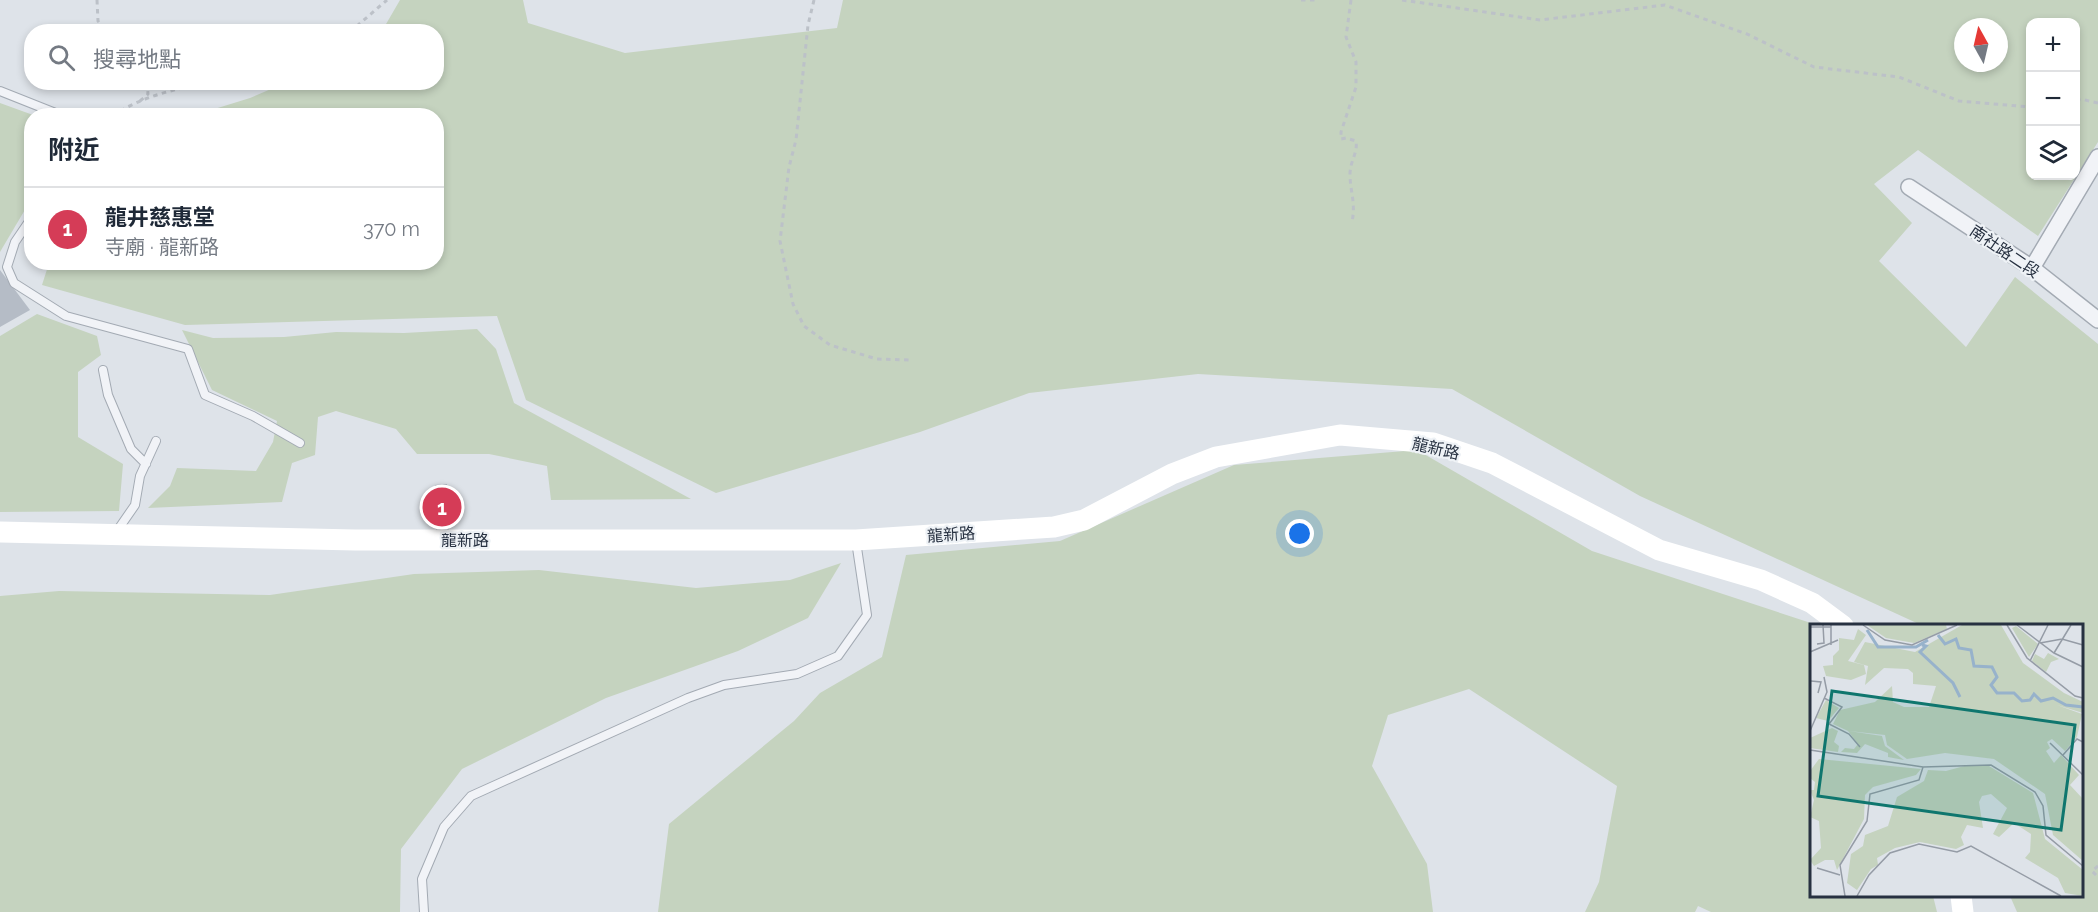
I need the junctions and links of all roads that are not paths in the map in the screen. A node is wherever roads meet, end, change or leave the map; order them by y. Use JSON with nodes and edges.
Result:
{"nodes":[{"id":1,"x":0,"y":91,"type":"edge"},
{"id":2,"x":43,"y":108,"type":"edge"},
{"id":3,"x":2098,"y":157,"type":"edge"},
{"id":4,"x":1909,"y":187,"type":"dead end"},
{"id":5,"x":24,"y":229,"type":"edge"},
{"id":6,"x":2032,"y":268,"type":"junction"},
{"id":7,"x":2098,"y":320,"type":"edge"},
{"id":8,"x":103,"y":369,"type":"dead end"},
{"id":9,"x":156,"y":441,"type":"dead end"},
{"id":10,"x":300,"y":443,"type":"dead end"},
{"id":11,"x":146,"y":464,"type":"junction"},
{"id":12,"x":0,"y":532,"type":"edge"},
{"id":13,"x":114,"y":535,"type":"junction"},
{"id":14,"x":856,"y":540,"type":"junction"},
{"id":15,"x":1840,"y":624,"type":"edge"},
{"id":16,"x":1961,"y":897,"type":"edge"},
{"id":17,"x":424,"y":912,"type":"edge"},
{"id":18,"x":1963,"y":912,"type":"edge"}],
"edges":[{"from":1,"to":2,"type":"lane"},
{"from":3,"to":6,"type":"street"},
{"from":4,"to":6,"type":"street","name":"南社路二段"},
{"from":5,"to":10,"type":"lane"},
{"from":6,"to":7,"type":"street","name":"南社路二段"},
{"from":8,"to":11,"type":"lane"},
{"from":9,"to":11,"type":"lane"},
{"from":11,"to":13,"type":"lane"},
{"from":12,"to":13,"type":"street","name":"龍新路"},
{"from":13,"to":14,"type":"street","name":"龍新路"},
{"from":14,"to":15,"type":"street","name":"龍新路"},
{"from":14,"to":17,"type":"lane"},
{"from":16,"to":18,"type":"street"}]}
